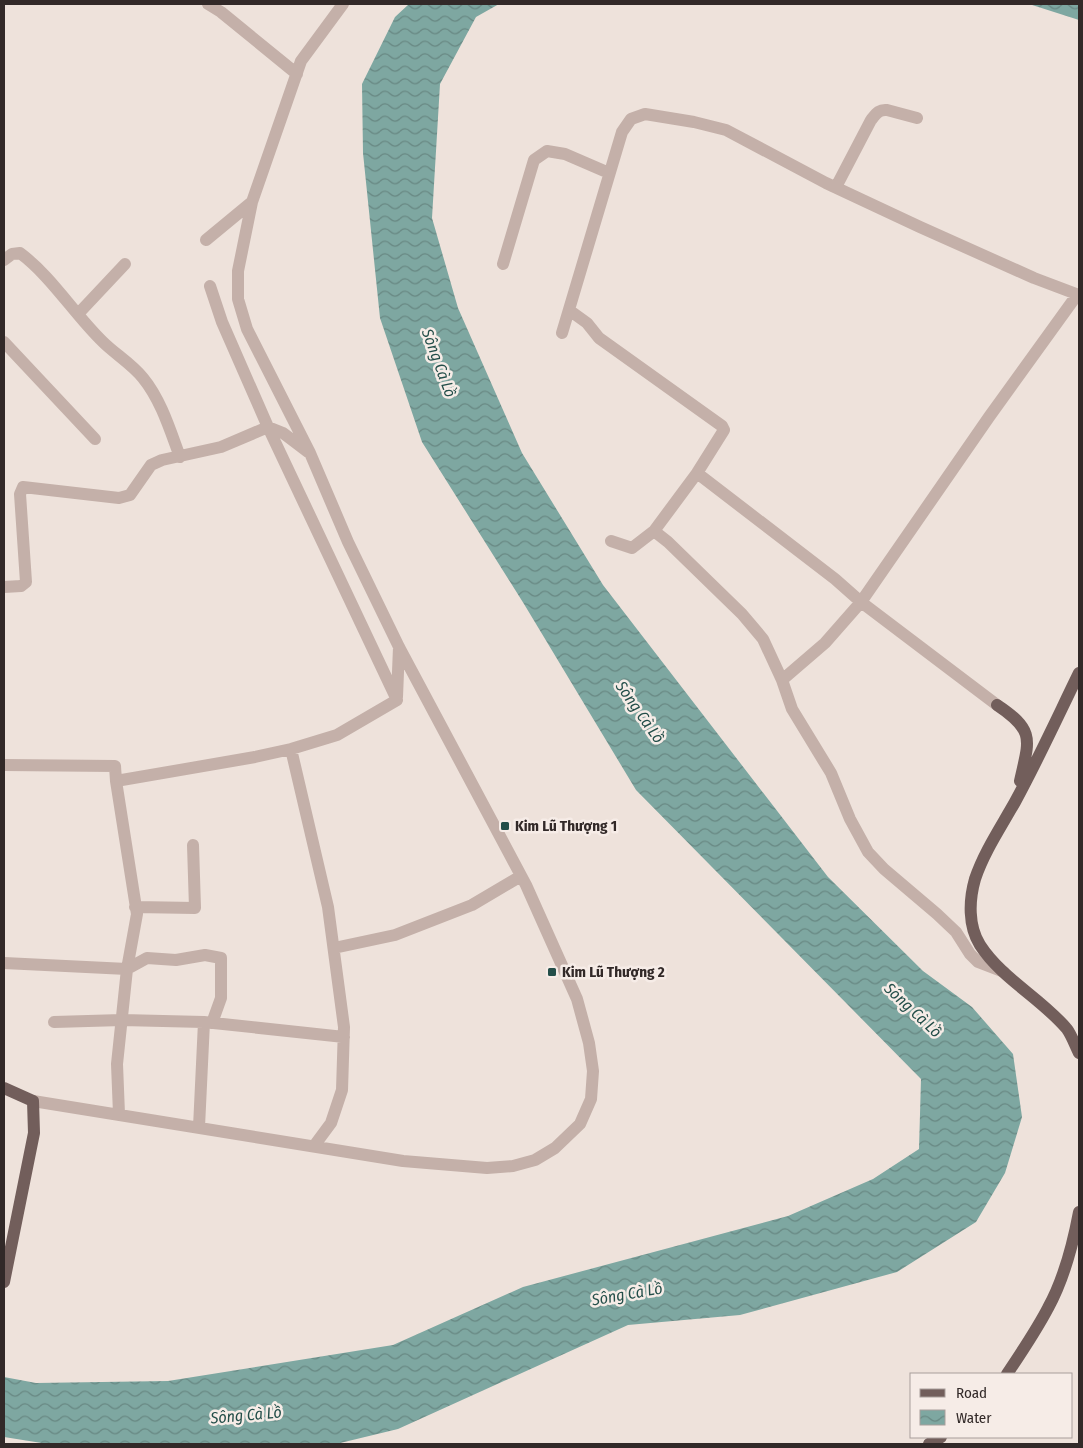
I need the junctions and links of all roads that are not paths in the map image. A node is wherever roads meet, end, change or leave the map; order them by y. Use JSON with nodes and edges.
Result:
{"nodes":[{"id":1,"x":208,"y":4,"type":"edge"},
{"id":2,"x":343,"y":4,"type":"edge"},
{"id":3,"x":296,"y":74,"type":"junction"},
{"id":4,"x":917,"y":118,"type":"dead end"},
{"id":5,"x":609,"y":173,"type":"junction"},
{"id":6,"x":836,"y":188,"type":"junction"},
{"id":7,"x":252,"y":202,"type":"junction"},
{"id":8,"x":206,"y":240,"type":"dead end"},
{"id":9,"x":4,"y":260,"type":"edge"},
{"id":10,"x":125,"y":264,"type":"dead end"},
{"id":11,"x":503,"y":264,"type":"dead end"},
{"id":12,"x":210,"y":286,"type":"dead end"},
{"id":13,"x":1078,"y":295,"type":"edge"},
{"id":14,"x":569,"y":310,"type":"junction"},
{"id":15,"x":78,"y":314,"type":"junction"},
{"id":16,"x":562,"y":333,"type":"dead end"},
{"id":17,"x":4,"y":342,"type":"edge"},
{"id":18,"x":268,"y":428,"type":"junction"},
{"id":19,"x":95,"y":440,"type":"dead end"},
{"id":20,"x":310,"y":453,"type":"junction"},
{"id":21,"x":180,"y":457,"type":"junction"},
{"id":22,"x":697,"y":473,"type":"junction"},
{"id":23,"x":654,"y":531,"type":"junction"},
{"id":24,"x":610,"y":541,"type":"dead end"},
{"id":25,"x":4,"y":587,"type":"edge"},
{"id":26,"x":861,"y":602,"type":"junction"},
{"id":27,"x":399,"y":647,"type":"junction"},
{"id":28,"x":1079,"y":673,"type":"edge"},
{"id":29,"x":782,"y":680,"type":"junction"},
{"id":30,"x":397,"y":700,"type":"junction"},
{"id":31,"x":997,"y":705,"type":"joint"},
{"id":32,"x":291,"y":749,"type":"junction"},
{"id":33,"x":4,"y":765,"type":"edge"},
{"id":34,"x":116,"y":782,"type":"junction"},
{"id":35,"x":1015,"y":801,"type":"junction"},
{"id":36,"x":193,"y":845,"type":"dead end"},
{"id":37,"x":521,"y":876,"type":"junction"},
{"id":38,"x":135,"y":907,"type":"junction"},
{"id":39,"x":334,"y":948,"type":"junction"},
{"id":40,"x":4,"y":963,"type":"edge"},
{"id":41,"x":127,"y":969,"type":"junction"},
{"id":42,"x":1005,"y":973,"type":"junction"},
{"id":43,"x":122,"y":1020,"type":"junction"},
{"id":44,"x":54,"y":1022,"type":"dead end"},
{"id":45,"x":208,"y":1022,"type":"junction"},
{"id":46,"x":344,"y":1036,"type":"junction"},
{"id":47,"x":1079,"y":1052,"type":"edge"},
{"id":48,"x":4,"y":1088,"type":"edge"},
{"id":49,"x":33,"y":1102,"type":"junction"},
{"id":50,"x":119,"y":1114,"type":"junction"},
{"id":51,"x":199,"y":1127,"type":"junction"},
{"id":52,"x":314,"y":1146,"type":"junction"},
{"id":53,"x":1079,"y":1212,"type":"edge"},
{"id":54,"x":4,"y":1282,"type":"edge"},
{"id":55,"x":1007,"y":1373,"type":"edge"},
{"id":56,"x":939,"y":1438,"type":"edge"},
{"id":57,"x":928,"y":1444,"type":"edge"}],
"edges":[{"from":1,"to":3,"type":"street"},
{"from":2,"to":3,"type":"street"},
{"from":3,"to":7,"type":"street"},
{"from":4,"to":6,"type":"street"},
{"from":5,"to":6,"type":"street"},
{"from":5,"to":11,"type":"street"},
{"from":5,"to":14,"type":"street"},
{"from":6,"to":13,"type":"street"},
{"from":7,"to":8,"type":"street"},
{"from":7,"to":20,"type":"street"},
{"from":9,"to":15,"type":"street"},
{"from":10,"to":15,"type":"street"},
{"from":12,"to":18,"type":"street"},
{"from":13,"to":26,"type":"street"},
{"from":14,"to":16,"type":"street"},
{"from":14,"to":22,"type":"street"},
{"from":15,"to":21,"type":"street"},
{"from":17,"to":19,"type":"street"},
{"from":18,"to":20,"type":"street"},
{"from":18,"to":21,"type":"street"},
{"from":18,"to":30,"type":"street"},
{"from":20,"to":27,"type":"street"},
{"from":21,"to":25,"type":"street"},
{"from":22,"to":23,"type":"street"},
{"from":22,"to":26,"type":"street"},
{"from":23,"to":24,"type":"street"},
{"from":23,"to":29,"type":"street"},
{"from":26,"to":29,"type":"street"},
{"from":26,"to":31,"type":"street"},
{"from":27,"to":30,"type":"street"},
{"from":27,"to":37,"type":"street"},
{"from":28,"to":35,"type":"main road"},
{"from":29,"to":42,"type":"street"},
{"from":30,"to":32,"type":"street"},
{"from":31,"to":35,"type":"main road"},
{"from":32,"to":34,"type":"street"},
{"from":32,"to":39,"type":"street"},
{"from":33,"to":34,"type":"street"},
{"from":34,"to":38,"type":"street"},
{"from":35,"to":42,"type":"main road"},
{"from":36,"to":38,"type":"street"},
{"from":37,"to":39,"type":"street"},
{"from":37,"to":52,"type":"street"},
{"from":38,"to":41,"type":"street"},
{"from":39,"to":46,"type":"street"},
{"from":40,"to":41,"type":"street"},
{"from":41,"to":43,"type":"street"},
{"from":41,"to":45,"type":"street"},
{"from":42,"to":47,"type":"main road"},
{"from":43,"to":44,"type":"street"},
{"from":43,"to":45,"type":"street"},
{"from":43,"to":50,"type":"street"},
{"from":45,"to":46,"type":"street"},
{"from":45,"to":51,"type":"street"},
{"from":46,"to":52,"type":"street"},
{"from":48,"to":49,"type":"main road"},
{"from":49,"to":50,"type":"street"},
{"from":49,"to":54,"type":"main road"},
{"from":50,"to":51,"type":"street"},
{"from":51,"to":52,"type":"street"},
{"from":53,"to":55,"type":"main road"},
{"from":56,"to":57,"type":"main road"}]}
